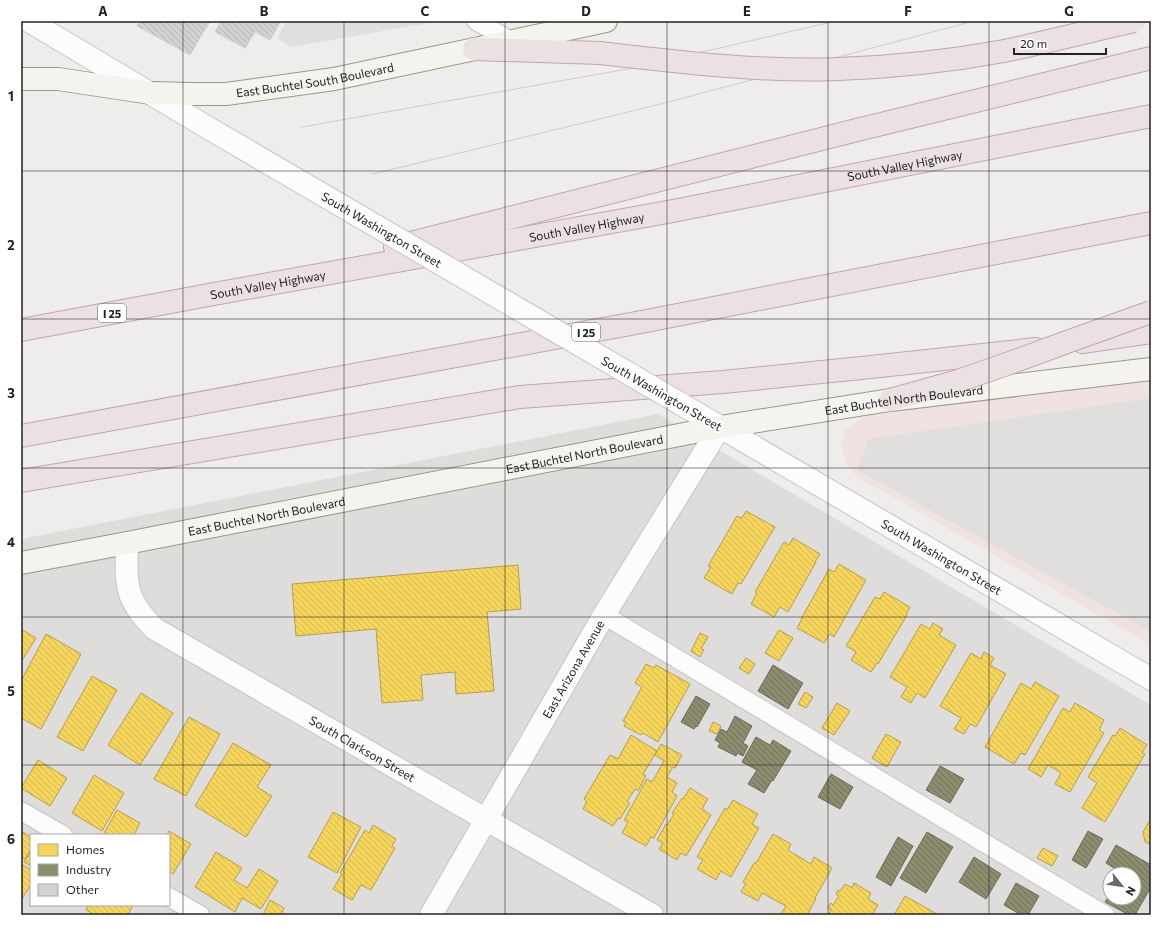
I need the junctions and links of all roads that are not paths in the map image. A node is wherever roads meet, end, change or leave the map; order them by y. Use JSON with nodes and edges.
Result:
{"nodes":[{"id":1,"x":29,"y":21,"type":"edge"},
{"id":2,"x":476,"y":21,"type":"edge"},
{"id":3,"x":606,"y":21,"type":"edge"},
{"id":4,"x":1134,"y":21,"type":"edge"},
{"id":5,"x":511,"y":41,"type":"junction"},
{"id":6,"x":474,"y":49,"type":"junction"},
{"id":7,"x":1151,"y":58,"type":"edge"},
{"id":8,"x":21,"y":79,"type":"edge"},
{"id":9,"x":151,"y":93,"type":"junction"},
{"id":10,"x":1151,"y":116,"type":"edge"},
{"id":11,"x":1151,"y":223,"type":"edge"},
{"id":12,"x":204,"y":296,"type":"junction"},
{"id":13,"x":1151,"y":312,"type":"edge"},
{"id":14,"x":21,"y":330,"type":"edge"},
{"id":15,"x":1151,"y":332,"type":"edge"},
{"id":16,"x":1151,"y":368,"type":"edge"},
{"id":17,"x":890,"y":400,"type":"junction"},
{"id":18,"x":720,"y":427,"type":"junction"},
{"id":19,"x":21,"y":436,"type":"edge"},
{"id":20,"x":21,"y":481,"type":"edge"},
{"id":21,"x":127,"y":544,"type":"junction"},
{"id":22,"x":21,"y":563,"type":"edge"},
{"id":23,"x":604,"y":615,"type":"junction"},
{"id":24,"x":1151,"y":679,"type":"edge"},
{"id":25,"x":21,"y":811,"type":"edge"},
{"id":26,"x":486,"y":819,"type":"junction"},
{"id":27,"x":61,"y":834,"type":"edge"},
{"id":28,"x":170,"y":898,"type":"edge"},
{"id":29,"x":200,"y":915,"type":"edge"},
{"id":30,"x":431,"y":915,"type":"edge"},
{"id":31,"x":652,"y":915,"type":"edge"},
{"id":32,"x":1105,"y":915,"type":"edge"}],
"edges":[{"from":1,"to":9,"type":"street","name":"South Washington Street"},
{"from":2,"to":5,"type":"lane"},
{"from":3,"to":5,"type":"main road","name":"East Buchtel South Boulevard"},
{"from":4,"to":6,"type":"highway","bridge":true},
{"from":5,"to":6,"type":"main road","name":"East Buchtel South Boulevard"},
{"from":6,"to":9,"type":"main road","name":"East Buchtel South Boulevard"},
{"from":7,"to":12,"type":"highway"},
{"from":8,"to":9,"type":"main road","name":"East Buchtel South Boulevard"},
{"from":9,"to":18,"type":"street","name":"South Washington Street","bridge":true},
{"from":10,"to":12,"type":"highway","name":"South Valley Highway","number":"I 25"},
{"from":11,"to":19,"type":"highway","number":"I 25"},
{"from":12,"to":14,"type":"highway","name":"South Valley Highway","number":"I 25"},
{"from":13,"to":17,"type":"highway","bridge":true},
{"from":15,"to":20,"type":"highway"},
{"from":16,"to":17,"type":"main road","name":"East Buchtel North Boulevard"},
{"from":17,"to":18,"type":"main road","name":"East Buchtel North Boulevard"},
{"from":18,"to":21,"type":"main road","name":"East Buchtel North Boulevard"},
{"from":18,"to":23,"type":"street","name":"East Arizona Avenue"},
{"from":18,"to":24,"type":"street","name":"South Washington Street"},
{"from":21,"to":22,"type":"main road","name":"East Buchtel North Boulevard"},
{"from":21,"to":26,"type":"street","name":"South Clarkson Street"},
{"from":23,"to":26,"type":"street","name":"East Arizona Avenue"},
{"from":23,"to":32,"type":"lane"},
{"from":25,"to":27,"type":"lane"},
{"from":26,"to":30,"type":"street","name":"East Arizona Avenue"},
{"from":26,"to":31,"type":"street","name":"South Clarkson Street"},
{"from":28,"to":29,"type":"lane"}]}
